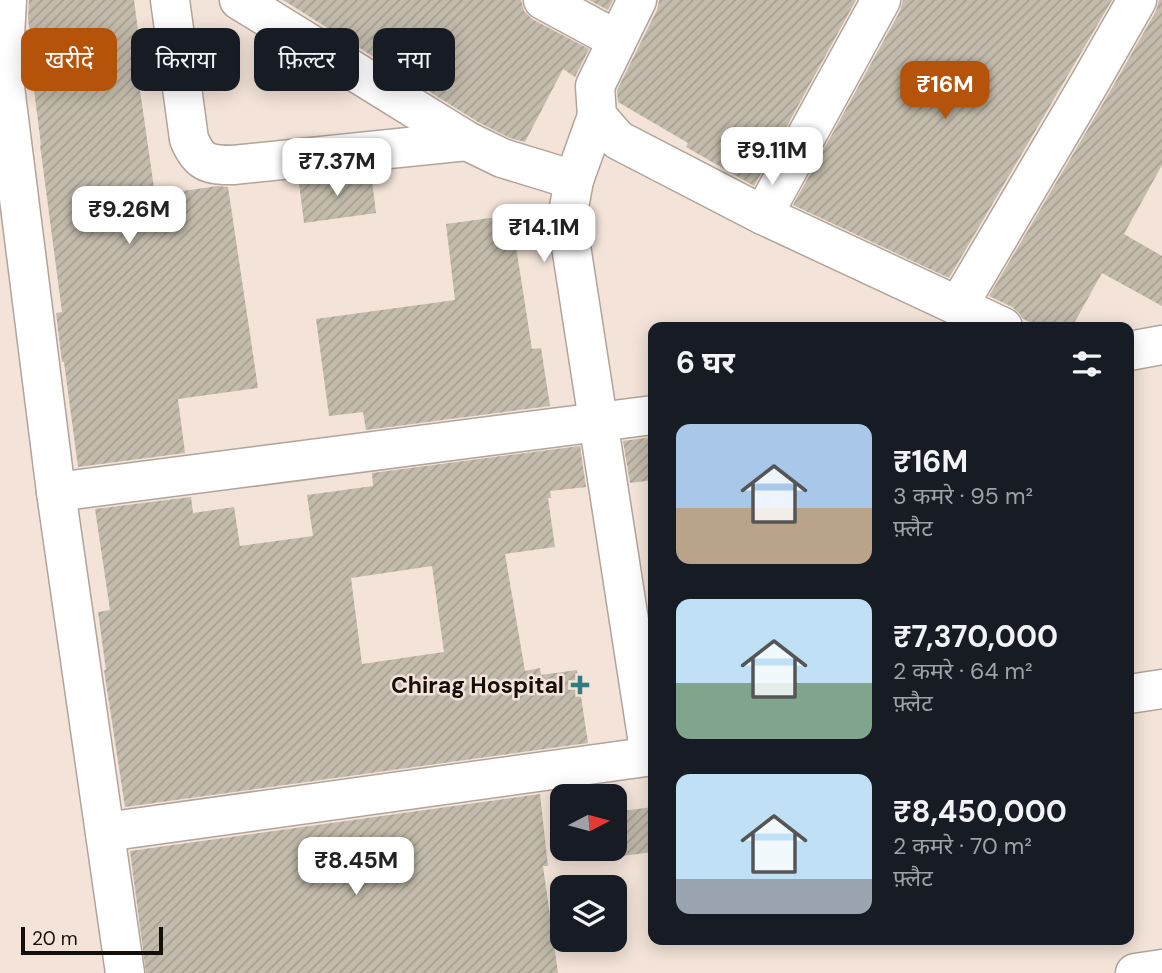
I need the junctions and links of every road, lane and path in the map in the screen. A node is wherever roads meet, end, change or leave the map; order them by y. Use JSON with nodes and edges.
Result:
{"nodes":[{"id":1,"x":7,"y":0,"type":"edge"},
{"id":2,"x":170,"y":0,"type":"edge"},
{"id":3,"x":239,"y":0,"type":"edge"},
{"id":4,"x":543,"y":0,"type":"edge"},
{"id":5,"x":637,"y":0,"type":"edge"},
{"id":6,"x":881,"y":0,"type":"edge"},
{"id":7,"x":1137,"y":0,"type":"edge"},
{"id":8,"x":617,"y":40,"type":"junction"},
{"id":9,"x":597,"y":116,"type":"junction"},
{"id":10,"x":467,"y":141,"type":"junction"},
{"id":11,"x":574,"y":180,"type":"junction"},
{"id":12,"x":764,"y":215,"type":"junction"},
{"id":13,"x":958,"y":306,"type":"junction"},
{"id":14,"x":992,"y":322,"type":"edge"},
{"id":15,"x":1162,"y":345,"type":"edge"},
{"id":16,"x":1134,"y":350,"type":"edge"},
{"id":17,"x":648,"y":416,"type":"edge"},
{"id":18,"x":598,"y":422,"type":"junction"},
{"id":19,"x":55,"y":492,"type":"junction"},
{"id":20,"x":1162,"y":689,"type":"edge"},
{"id":21,"x":1134,"y":693,"type":"edge"},
{"id":22,"x":648,"y":737,"type":"edge"},
{"id":23,"x":648,"y":756,"type":"edge"},
{"id":24,"x":106,"y":832,"type":"junction"},
{"id":25,"x":1162,"y":970,"type":"edge"},
{"id":26,"x":125,"y":973,"type":"edge"},
{"id":27,"x":1135,"y":973,"type":"edge"}],
"edges":[{"from":1,"to":19,"type":"street"},
{"from":2,"to":10,"type":"street"},
{"from":3,"to":10,"type":"street"},
{"from":4,"to":8,"type":"street"},
{"from":5,"to":8,"type":"street"},
{"from":6,"to":12,"type":"street"},
{"from":7,"to":13,"type":"street"},
{"from":8,"to":9,"type":"street"},
{"from":9,"to":11,"type":"street"},
{"from":9,"to":12,"type":"street"},
{"from":10,"to":11,"type":"street"},
{"from":11,"to":18,"type":"street"},
{"from":12,"to":13,"type":"street"},
{"from":13,"to":14,"type":"street"},
{"from":15,"to":16,"type":"street"},
{"from":17,"to":18,"type":"street"},
{"from":18,"to":19,"type":"street"},
{"from":18,"to":22,"type":"street"},
{"from":19,"to":24,"type":"street"},
{"from":20,"to":21,"type":"street"},
{"from":23,"to":24,"type":"street"},
{"from":24,"to":26,"type":"street"},
{"from":25,"to":27,"type":"street"}]}
